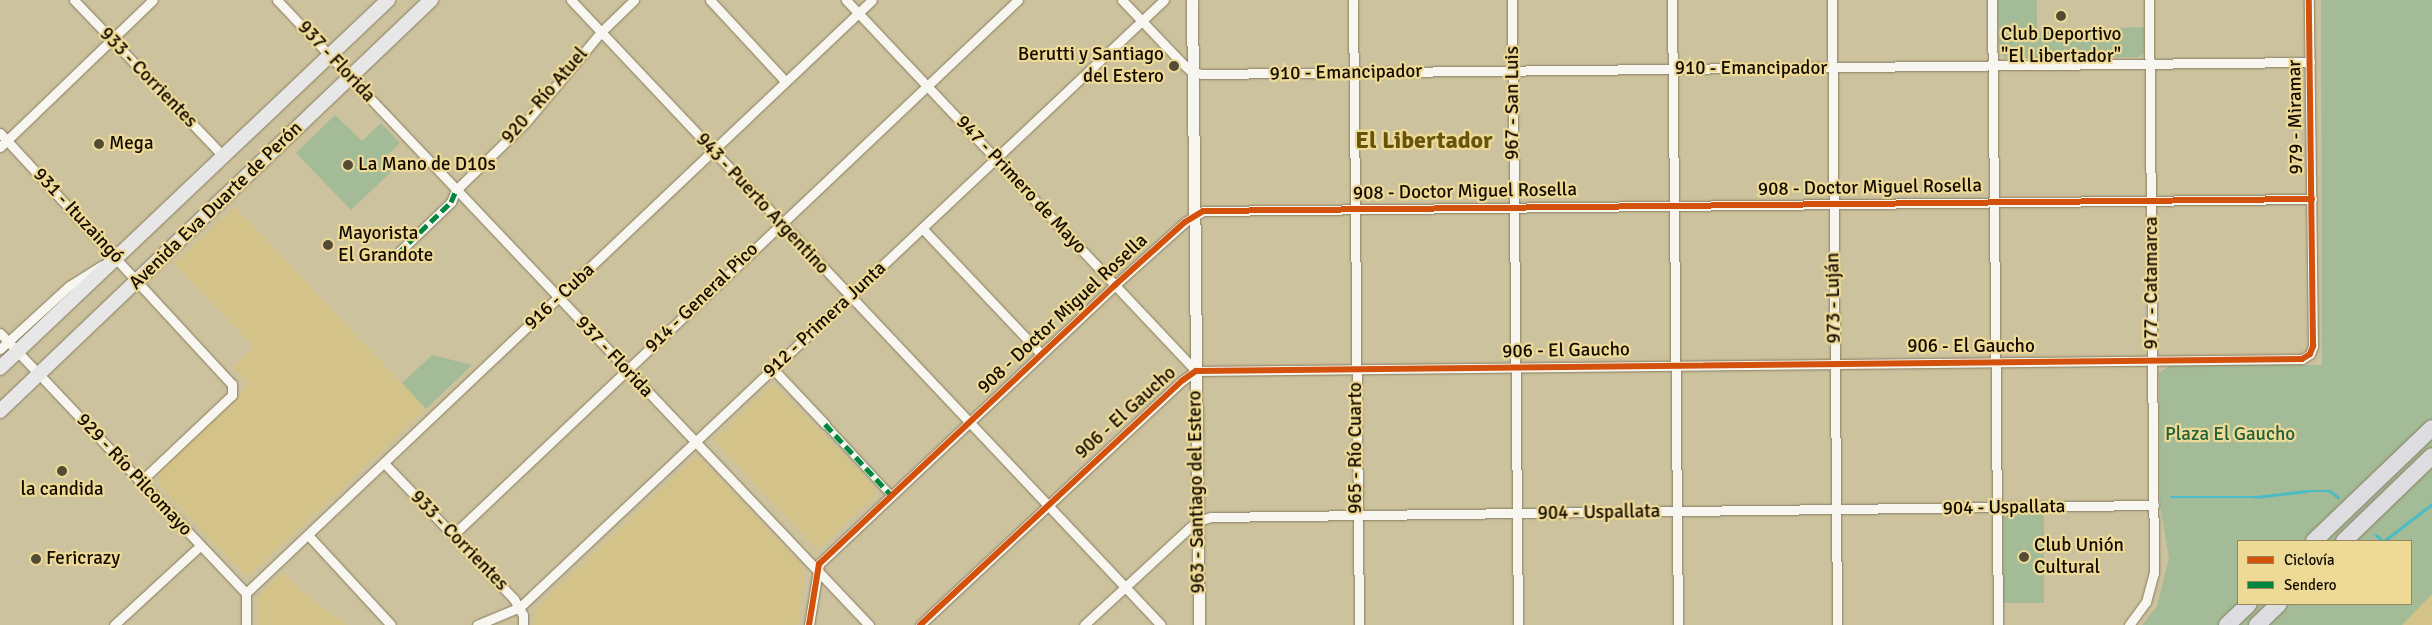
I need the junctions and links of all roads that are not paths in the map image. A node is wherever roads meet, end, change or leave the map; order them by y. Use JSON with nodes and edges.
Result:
{"nodes":[{"id":1,"x":74,"y":0,"type":"edge"},
{"id":2,"x":153,"y":0,"type":"edge"},
{"id":3,"x":277,"y":0,"type":"edge"},
{"id":4,"x":388,"y":0,"type":"edge"},
{"id":5,"x":431,"y":0,"type":"edge"},
{"id":6,"x":571,"y":0,"type":"edge"},
{"id":7,"x":634,"y":0,"type":"edge"},
{"id":8,"x":710,"y":0,"type":"edge"},
{"id":9,"x":846,"y":0,"type":"edge"},
{"id":10,"x":872,"y":0,"type":"edge"},
{"id":11,"x":1018,"y":0,"type":"edge"},
{"id":12,"x":1122,"y":0,"type":"edge"},
{"id":13,"x":1164,"y":0,"type":"edge"},
{"id":14,"x":1192,"y":0,"type":"edge"},
{"id":15,"x":1353,"y":0,"type":"edge"},
{"id":16,"x":1512,"y":0,"type":"edge"},
{"id":17,"x":1672,"y":0,"type":"edge"},
{"id":18,"x":1832,"y":0,"type":"edge"},
{"id":19,"x":1992,"y":0,"type":"edge"},
{"id":20,"x":2150,"y":0,"type":"edge"},
{"id":21,"x":2310,"y":0,"type":"edge"},
{"id":22,"x":858,"y":13,"type":"junction"},
{"id":23,"x":1142,"y":21,"type":"junction"},
{"id":24,"x":601,"y":32,"type":"junction"},
{"id":25,"x":111,"y":40,"type":"junction"},
{"id":26,"x":330,"y":56,"type":"junction"},
{"id":27,"x":2310,"y":62,"type":"junction"},
{"id":28,"x":2150,"y":64,"type":"junction"},
{"id":29,"x":1993,"y":66,"type":"junction"},
{"id":30,"x":1833,"y":68,"type":"junction"},
{"id":31,"x":1672,"y":69,"type":"junction"},
{"id":32,"x":1513,"y":71,"type":"junction"},
{"id":33,"x":1192,"y":72,"type":"junction"},
{"id":34,"x":1354,"y":74,"type":"junction"},
{"id":35,"x":350,"y":77,"type":"junction"},
{"id":36,"x":785,"y":81,"type":"junction"},
{"id":37,"x":927,"y":87,"type":"junction"},
{"id":38,"x":0,"y":132,"type":"edge"},
{"id":39,"x":7,"y":140,"type":"junction"},
{"id":40,"x":0,"y":147,"type":"edge"},
{"id":41,"x":712,"y":152,"type":"junction"},
{"id":42,"x":223,"y":156,"type":"junction"},
{"id":43,"x":995,"y":158,"type":"junction"},
{"id":44,"x":456,"y":190,"type":"junction"},
{"id":45,"x":2152,"y":199,"type":"junction"},
{"id":46,"x":2312,"y":199,"type":"junction"},
{"id":47,"x":1992,"y":201,"type":"junction"},
{"id":48,"x":1833,"y":204,"type":"junction"},
{"id":49,"x":1672,"y":205,"type":"junction"},
{"id":50,"x":1513,"y":206,"type":"junction"},
{"id":51,"x":1354,"y":209,"type":"junction"},
{"id":52,"x":1195,"y":214,"type":"junction"},
{"id":53,"x":781,"y":223,"type":"junction"},
{"id":54,"x":922,"y":228,"type":"junction"},
{"id":55,"x":398,"y":253,"type":"dead end"},
{"id":56,"x":118,"y":256,"type":"junction"},
{"id":57,"x":134,"y":280,"type":"junction"},
{"id":58,"x":1115,"y":285,"type":"junction"},
{"id":59,"x":850,"y":297,"type":"junction"},
{"id":60,"x":559,"y":298,"type":"junction"},
{"id":61,"x":0,"y":334,"type":"edge"},
{"id":62,"x":13,"y":347,"type":"junction"},
{"id":63,"x":0,"y":349,"type":"edge"},
{"id":64,"x":1041,"y":354,"type":"junction"},
{"id":65,"x":2310,"y":354,"type":"joint"},
{"id":66,"x":2152,"y":360,"type":"junction"},
{"id":67,"x":1994,"y":362,"type":"junction"},
{"id":68,"x":1834,"y":363,"type":"junction"},
{"id":69,"x":1675,"y":365,"type":"junction"},
{"id":70,"x":1516,"y":366,"type":"junction"},
{"id":71,"x":0,"y":368,"type":"edge"},
{"id":72,"x":1356,"y":368,"type":"junction"},
{"id":73,"x":774,"y":369,"type":"junction"},
{"id":74,"x":627,"y":370,"type":"junction"},
{"id":75,"x":1196,"y":370,"type":"junction"},
{"id":76,"x":39,"y":374,"type":"junction"},
{"id":77,"x":0,"y":411,"type":"edge"},
{"id":78,"x":970,"y":422,"type":"junction"},
{"id":79,"x":825,"y":424,"type":"joint"},
{"id":80,"x":2432,"y":428,"type":"edge"},
{"id":81,"x":695,"y":442,"type":"junction"},
{"id":82,"x":2432,"y":456,"type":"edge"},
{"id":83,"x":384,"y":463,"type":"junction"},
{"id":84,"x":140,"y":482,"type":"junction"},
{"id":85,"x":891,"y":494,"type":"junction"},
{"id":86,"x":1048,"y":504,"type":"junction"},
{"id":87,"x":2154,"y":505,"type":"junction"},
{"id":88,"x":1995,"y":508,"type":"junction"},
{"id":89,"x":1837,"y":511,"type":"junction"},
{"id":90,"x":1676,"y":512,"type":"junction"},
{"id":91,"x":1518,"y":514,"type":"junction"},
{"id":92,"x":1356,"y":517,"type":"junction"},
{"id":93,"x":1198,"y":521,"type":"junction"},
{"id":94,"x":308,"y":535,"type":"junction"},
{"id":95,"x":452,"y":535,"type":"junction"},
{"id":96,"x":2315,"y":540,"type":"edge"},
{"id":97,"x":2345,"y":540,"type":"edge"},
{"id":98,"x":200,"y":546,"type":"junction"},
{"id":99,"x":816,"y":568,"type":"junction"},
{"id":100,"x":1125,"y":587,"type":"junction"},
{"id":101,"x":246,"y":593,"type":"junction"},
{"id":102,"x":2248,"y":605,"type":"edge"},
{"id":103,"x":2278,"y":605,"type":"edge"},
{"id":104,"x":522,"y":611,"type":"junction"},
{"id":105,"x":114,"y":625,"type":"edge"},
{"id":106,"x":246,"y":625,"type":"edge"},
{"id":107,"x":391,"y":625,"type":"edge"},
{"id":108,"x":476,"y":625,"type":"edge"},
{"id":109,"x":523,"y":625,"type":"edge"},
{"id":110,"x":809,"y":625,"type":"edge"},
{"id":111,"x":869,"y":625,"type":"edge"},
{"id":112,"x":920,"y":625,"type":"edge"},
{"id":113,"x":1084,"y":625,"type":"edge"},
{"id":114,"x":1161,"y":625,"type":"edge"},
{"id":115,"x":1199,"y":625,"type":"edge"},
{"id":116,"x":1358,"y":625,"type":"edge"},
{"id":117,"x":1518,"y":625,"type":"edge"},
{"id":118,"x":1678,"y":625,"type":"edge"},
{"id":119,"x":1837,"y":625,"type":"edge"},
{"id":120,"x":1998,"y":625,"type":"edge"},
{"id":121,"x":2128,"y":625,"type":"edge"},
{"id":122,"x":2227,"y":625,"type":"edge"},
{"id":123,"x":2256,"y":625,"type":"edge"}],
"edges":[{"from":1,"to":25,"type":"street","name":"933 - Corrientes"},
{"from":2,"to":25,"type":"street"},
{"from":3,"to":26,"type":"street","name":"937 - Florida"},
{"from":4,"to":26,"type":"main road","name":"Avenida Eva Duarte de Perón"},
{"from":5,"to":35,"type":"main road","name":"Avenida Eva Duarte de Perón"},
{"from":6,"to":24,"type":"street","name":"943 - Puerto Argentino"},
{"from":7,"to":24,"type":"street","name":"920 - Río Atuel"},
{"from":8,"to":36,"type":"street"},
{"from":9,"to":22,"type":"street","name":"947 - Primero de Mayo"},
{"from":10,"to":22,"type":"street","name":"916 - Cuba"},
{"from":11,"to":37,"type":"street","name":"914 - General Pico"},
{"from":12,"to":23,"type":"street"},
{"from":13,"to":23,"type":"street","name":"912 - Primera Junta"},
{"from":14,"to":33,"type":"street","name":"963 - Santiago del Estero"},
{"from":15,"to":34,"type":"street","name":"965 - Río Cuarto"},
{"from":16,"to":32,"type":"street","name":"967 - San Luis"},
{"from":17,"to":31,"type":"street"},
{"from":18,"to":30,"type":"street","name":"973 - Luján"},
{"from":19,"to":29,"type":"street"},
{"from":20,"to":28,"type":"street","name":"977 - Catamarca"},
{"from":21,"to":27,"type":"street","name":"979 - Miramar"},
{"from":22,"to":36,"type":"street","name":"916 - Cuba"},
{"from":22,"to":37,"type":"street","name":"947 - Primero de Mayo"},
{"from":23,"to":33,"type":"street"},
{"from":23,"to":43,"type":"street","name":"912 - Primera Junta"},
{"from":24,"to":41,"type":"street","name":"943 - Puerto Argentino"},
{"from":24,"to":44,"type":"street","name":"920 - Río Atuel"},
{"from":25,"to":39,"type":"street"},
{"from":25,"to":42,"type":"street","name":"933 - Corrientes"},
{"from":26,"to":35,"type":"street","name":"937 - Florida"},
{"from":26,"to":42,"type":"main road","name":"Avenida Eva Duarte de Perón"},
{"from":27,"to":28,"type":"street","name":"910 - Emancipador"},
{"from":27,"to":46,"type":"street","name":"979 - Miramar"},
{"from":28,"to":29,"type":"street","name":"910 - Emancipador"},
{"from":28,"to":45,"type":"street","name":"977 - Catamarca"},
{"from":29,"to":30,"type":"street","name":"910 - Emancipador"},
{"from":29,"to":47,"type":"street"},
{"from":30,"to":31,"type":"street","name":"910 - Emancipador"},
{"from":30,"to":48,"type":"street","name":"973 - Luján"},
{"from":31,"to":32,"type":"street","name":"910 - Emancipador"},
{"from":31,"to":49,"type":"street"},
{"from":32,"to":34,"type":"street","name":"910 - Emancipador"},
{"from":32,"to":50,"type":"street","name":"967 - San Luis"},
{"from":33,"to":34,"type":"street","name":"910 - Emancipador"},
{"from":33,"to":52,"type":"street","name":"963 - Santiago del Estero"},
{"from":34,"to":51,"type":"street","name":"965 - Río Cuarto"},
{"from":35,"to":44,"type":"street","name":"937 - Florida"},
{"from":35,"to":57,"type":"main road","name":"Avenida Eva Duarte de Perón"},
{"from":36,"to":41,"type":"street","name":"916 - Cuba"},
{"from":37,"to":43,"type":"street","name":"947 - Primero de Mayo"},
{"from":37,"to":53,"type":"street","name":"914 - General Pico"},
{"from":38,"to":39,"type":"street","name":"931 - Ituzaingó"},
{"from":39,"to":40,"type":"street"},
{"from":39,"to":56,"type":"street","name":"931 - Ituzaingó"},
{"from":41,"to":53,"type":"street","name":"943 - Puerto Argentino"},
{"from":41,"to":60,"type":"street","name":"916 - Cuba"},
{"from":42,"to":56,"type":"main road","name":"Avenida Eva Duarte de Perón"},
{"from":43,"to":54,"type":"street","name":"912 - Primera Junta"},
{"from":43,"to":58,"type":"street","name":"947 - Primero de Mayo"},
{"from":44,"to":55,"type":"street","name":"920 - Río Atuel"},
{"from":44,"to":60,"type":"street","name":"937 - Florida"},
{"from":45,"to":46,"type":"street","name":"908 - Doctor Miguel Rosella"},
{"from":45,"to":47,"type":"street","name":"908 - Doctor Miguel Rosella"},
{"from":45,"to":66,"type":"street","name":"977 - Catamarca"},
{"from":46,"to":65,"type":"street","name":"979 - Miramar"},
{"from":47,"to":48,"type":"street","name":"908 - Doctor Miguel Rosella"},
{"from":47,"to":67,"type":"street"},
{"from":48,"to":49,"type":"street","name":"908 - Doctor Miguel Rosella"},
{"from":48,"to":68,"type":"street","name":"973 - Luján"},
{"from":49,"to":50,"type":"street","name":"908 - Doctor Miguel Rosella"},
{"from":49,"to":69,"type":"street"},
{"from":50,"to":51,"type":"street","name":"908 - Doctor Miguel Rosella"},
{"from":50,"to":70,"type":"street","name":"967 - San Luis"},
{"from":51,"to":52,"type":"street","name":"908 - Doctor Miguel Rosella"},
{"from":51,"to":72,"type":"street","name":"965 - Río Cuarto"},
{"from":52,"to":58,"type":"street","name":"908 - Doctor Miguel Rosella"},
{"from":52,"to":75,"type":"street","name":"963 - Santiago del Estero"},
{"from":53,"to":59,"type":"street","name":"943 - Puerto Argentino"},
{"from":53,"to":74,"type":"street","name":"914 - General Pico"},
{"from":54,"to":59,"type":"street","name":"912 - Primera Junta"},
{"from":54,"to":64,"type":"street"},
{"from":56,"to":57,"type":"street","name":"931 - Ituzaingó"},
{"from":56,"to":62,"type":"main road","name":"Avenida Eva Duarte de Perón"},
{"from":57,"to":76,"type":"main road","name":"Avenida Eva Duarte de Perón"},
{"from":57,"to":84,"type":"street","name":"931 - Ituzaingó"},
{"from":58,"to":64,"type":"street","name":"908 - Doctor Miguel Rosella"},
{"from":58,"to":75,"type":"street","name":"947 - Primero de Mayo"},
{"from":59,"to":73,"type":"street","name":"912 - Primera Junta"},
{"from":59,"to":78,"type":"street","name":"943 - Puerto Argentino"},
{"from":60,"to":74,"type":"street","name":"937 - Florida"},
{"from":60,"to":83,"type":"street","name":"916 - Cuba"},
{"from":61,"to":62,"type":"street","name":"929 - Río Pilcomayo"},
{"from":62,"to":63,"type":"street","name":"Avenida Eva Duarte de Perón"},
{"from":62,"to":71,"type":"main road","name":"Avenida Eva Duarte de Perón"},
{"from":62,"to":76,"type":"street","name":"929 - Río Pilcomayo"},
{"from":64,"to":78,"type":"street","name":"908 - Doctor Miguel Rosella"},
{"from":65,"to":66,"type":"street","name":"906 - El Gaucho"},
{"from":66,"to":67,"type":"street","name":"906 - El Gaucho"},
{"from":66,"to":87,"type":"street","name":"977 - Catamarca"},
{"from":67,"to":68,"type":"street","name":"906 - El Gaucho"},
{"from":67,"to":88,"type":"street"},
{"from":68,"to":69,"type":"street","name":"906 - El Gaucho"},
{"from":68,"to":89,"type":"street","name":"973 - Luján"},
{"from":69,"to":70,"type":"street","name":"906 - El Gaucho"},
{"from":69,"to":90,"type":"street"},
{"from":70,"to":72,"type":"street","name":"906 - El Gaucho"},
{"from":70,"to":91,"type":"street","name":"967 - San Luis"},
{"from":72,"to":75,"type":"street","name":"906 - El Gaucho"},
{"from":72,"to":92,"type":"street","name":"965 - Río Cuarto"},
{"from":73,"to":79,"type":"street"},
{"from":73,"to":81,"type":"street","name":"912 - Primera Junta"},
{"from":74,"to":81,"type":"street","name":"937 - Florida"},
{"from":74,"to":95,"type":"street","name":"914 - General Pico"},
{"from":75,"to":86,"type":"street","name":"906 - El Gaucho"},
{"from":75,"to":93,"type":"street","name":"963 - Santiago del Estero"},
{"from":76,"to":77,"type":"main road"},
{"from":76,"to":84,"type":"street","name":"929 - Río Pilcomayo"},
{"from":78,"to":85,"type":"street","name":"908 - Doctor Miguel Rosella"},
{"from":78,"to":86,"type":"street","name":"943 - Puerto Argentino"},
{"from":79,"to":85,"type":"street"},
{"from":80,"to":96,"type":"highway"},
{"from":81,"to":99,"type":"street","name":"937 - Florida"},
{"from":81,"to":104,"type":"street","name":"912 - Primera Junta"},
{"from":82,"to":97,"type":"highway"},
{"from":83,"to":94,"type":"street","name":"916 - Cuba"},
{"from":83,"to":95,"type":"street","name":"933 - Corrientes"},
{"from":84,"to":98,"type":"street","name":"929 - Río Pilcomayo"},
{"from":85,"to":99,"type":"street","name":"908 - Doctor Miguel Rosella"},
{"from":86,"to":100,"type":"street","name":"943 - Puerto Argentino"},
{"from":86,"to":112,"type":"street","name":"906 - El Gaucho"},
{"from":87,"to":88,"type":"street","name":"904 - Uspallata"},
{"from":87,"to":121,"type":"street","name":"977 - Catamarca"},
{"from":88,"to":89,"type":"street","name":"904 - Uspallata"},
{"from":88,"to":120,"type":"street"},
{"from":89,"to":90,"type":"street","name":"904 - Uspallata"},
{"from":89,"to":119,"type":"street","name":"973 - Luján"},
{"from":90,"to":91,"type":"street","name":"904 - Uspallata"},
{"from":90,"to":118,"type":"street"},
{"from":91,"to":92,"type":"street","name":"904 - Uspallata"},
{"from":91,"to":117,"type":"street","name":"967 - San Luis"},
{"from":92,"to":93,"type":"street","name":"904 - Uspallata"},
{"from":92,"to":116,"type":"street","name":"965 - Río Cuarto"},
{"from":93,"to":100,"type":"street"},
{"from":93,"to":115,"type":"street","name":"963 - Santiago del Estero"},
{"from":94,"to":101,"type":"street","name":"916 - Cuba"},
{"from":94,"to":107,"type":"street"},
{"from":95,"to":104,"type":"street","name":"933 - Corrientes"},
{"from":98,"to":101,"type":"street","name":"929 - Río Pilcomayo"},
{"from":98,"to":105,"type":"street"},
{"from":99,"to":110,"type":"street"},
{"from":99,"to":111,"type":"street","name":"937 - Florida"},
{"from":100,"to":113,"type":"street"},
{"from":100,"to":114,"type":"street","name":"943 - Puerto Argentino"},
{"from":101,"to":106,"type":"street"},
{"from":102,"to":122,"type":"highway"},
{"from":103,"to":123,"type":"highway"},
{"from":104,"to":108,"type":"street","name":"912 - Primera Junta"},
{"from":104,"to":109,"type":"street"}]}
